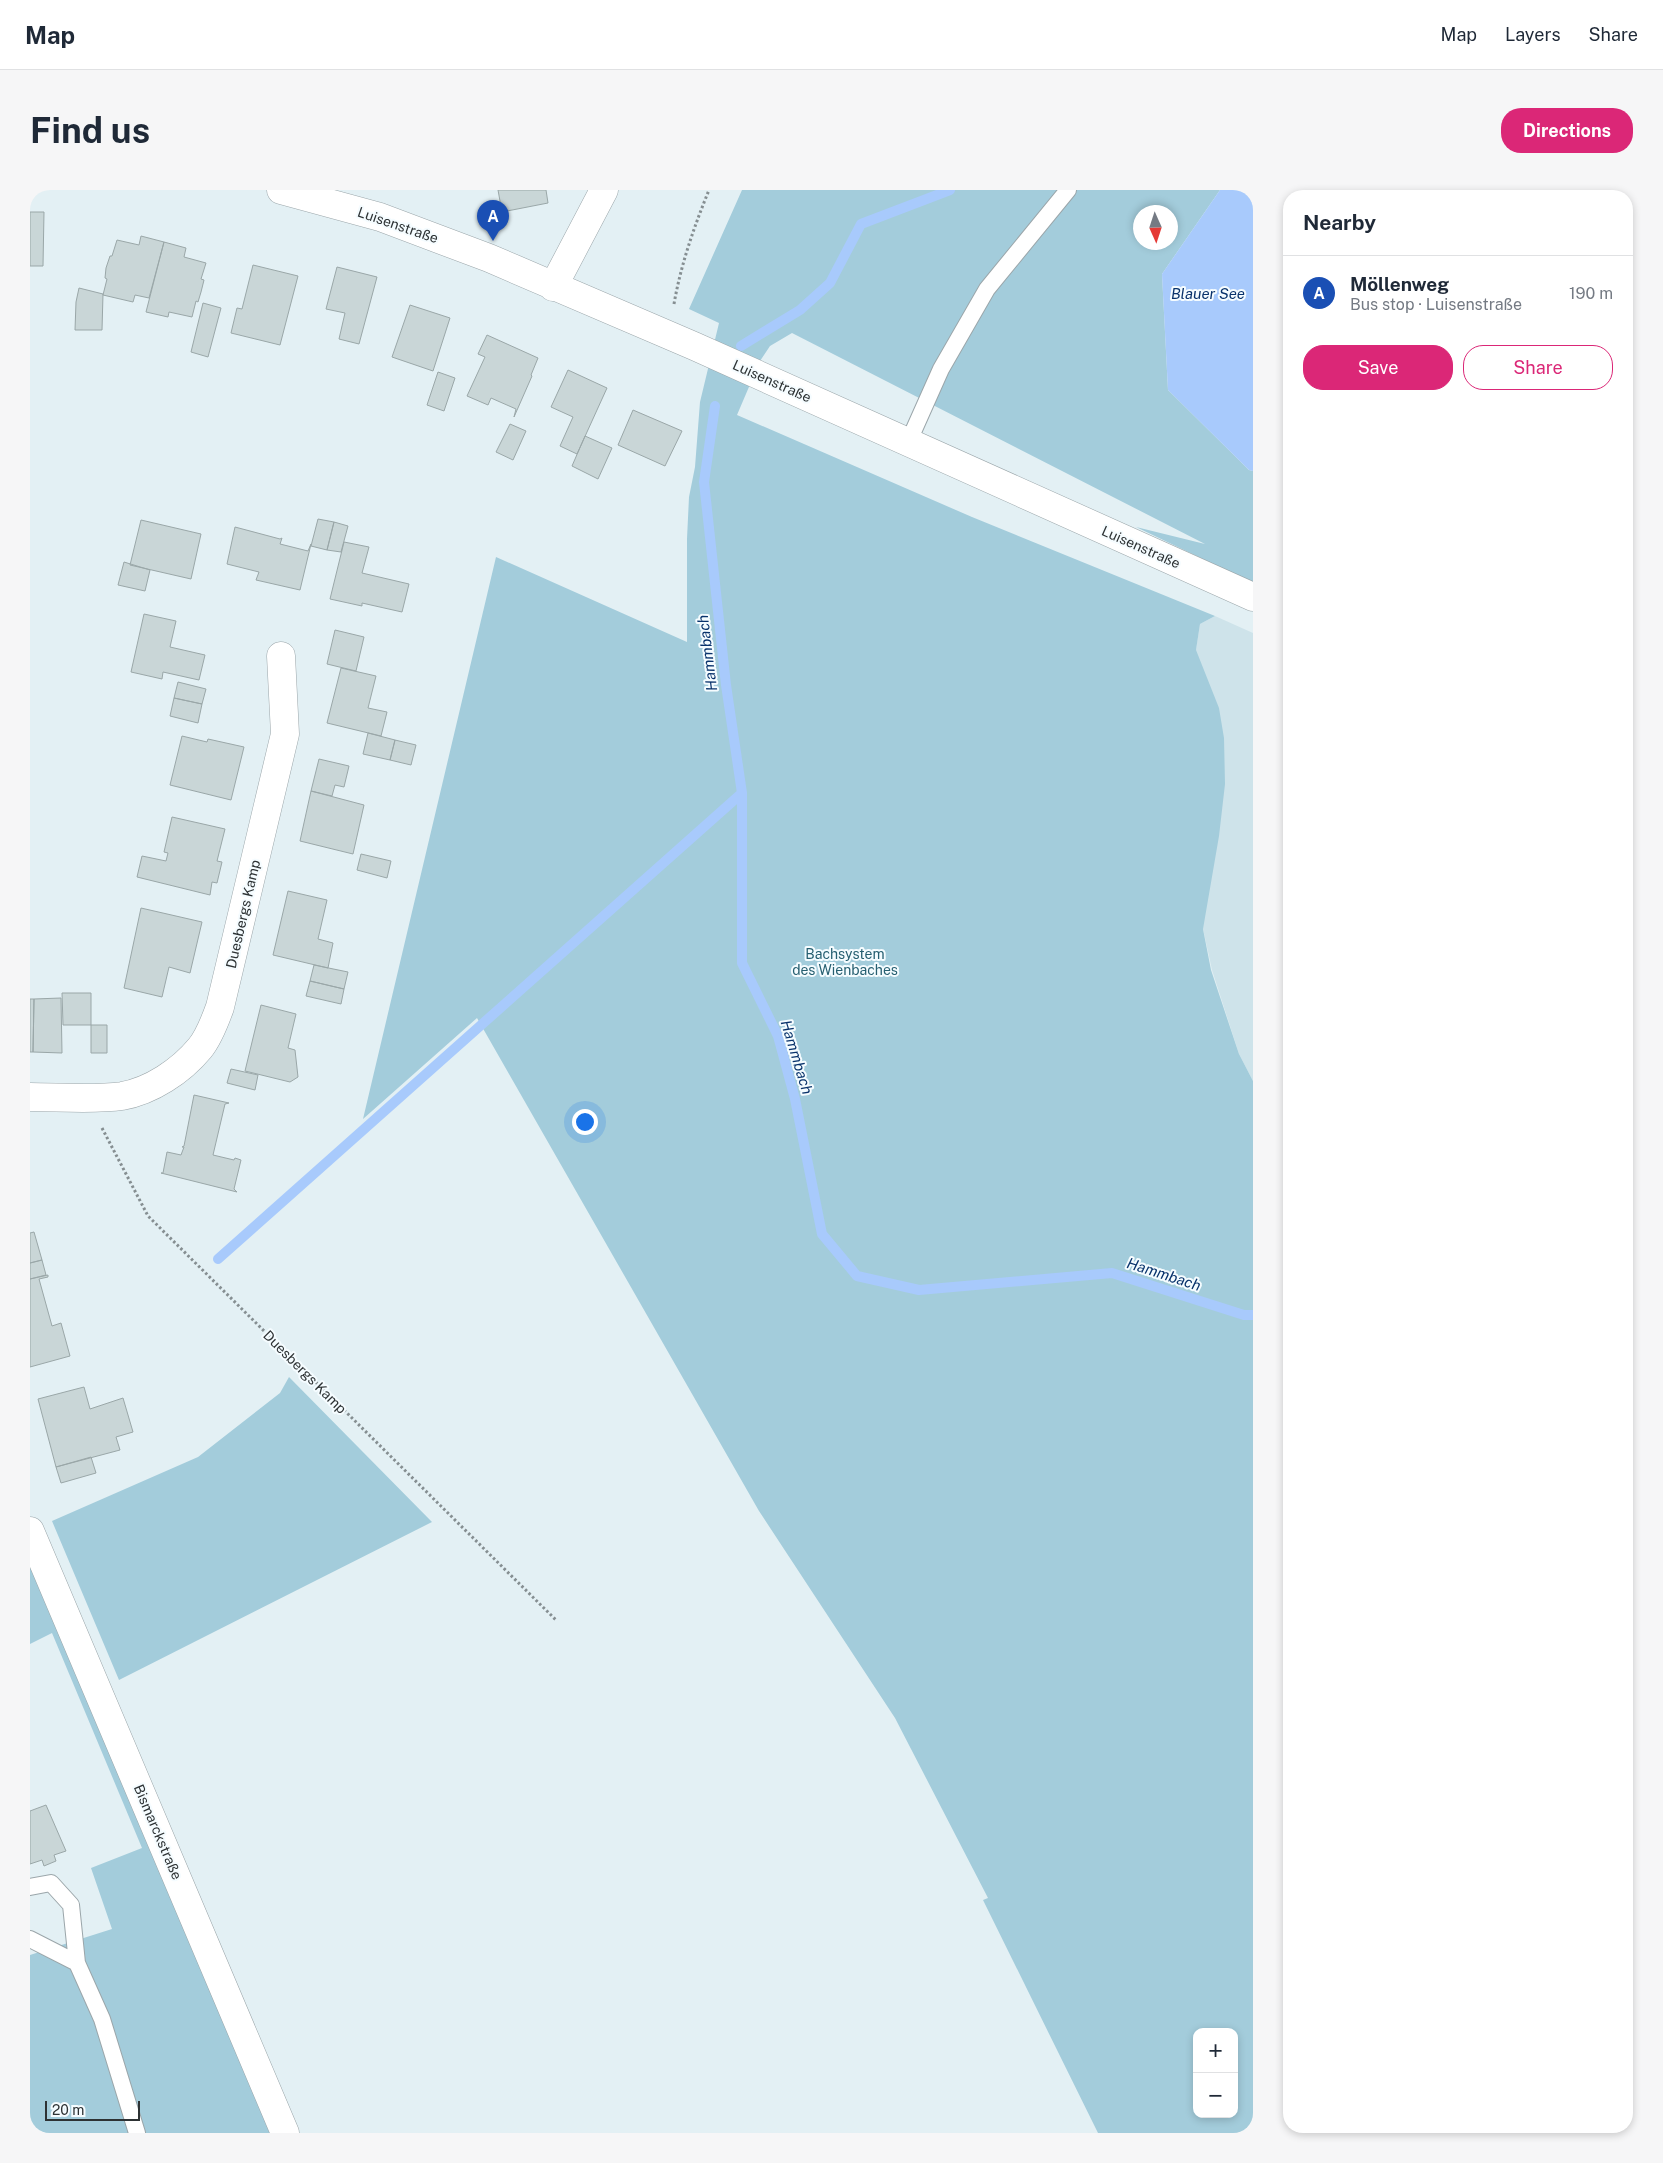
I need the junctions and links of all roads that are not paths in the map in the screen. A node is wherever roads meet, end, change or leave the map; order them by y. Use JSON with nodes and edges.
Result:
{"nodes":[{"id":1,"x":281,"y":190,"type":"edge"},
{"id":2,"x":604,"y":190,"type":"edge"},
{"id":3,"x":1068,"y":190,"type":"edge"},
{"id":4,"x":553,"y":287,"type":"junction"},
{"id":5,"x":908,"y":444,"type":"junction"},
{"id":6,"x":1253,"y":597,"type":"edge"},
{"id":7,"x":281,"y":656,"type":"dead end"},
{"id":8,"x":30,"y":1097,"type":"edge"},
{"id":9,"x":30,"y":1531,"type":"edge"},
{"id":10,"x":30,"y":1887,"type":"edge"},
{"id":11,"x":30,"y":1939,"type":"edge"},
{"id":12,"x":78,"y":1963,"type":"junction"},
{"id":13,"x":137,"y":2133,"type":"edge"},
{"id":14,"x":286,"y":2133,"type":"edge"}],
"edges":[{"from":1,"to":4,"type":"street","name":"Luisenstraße"},
{"from":2,"to":4,"type":"street"},
{"from":3,"to":5,"type":"lane"},
{"from":4,"to":5,"type":"street","name":"Luisenstraße"},
{"from":5,"to":6,"type":"street","name":"Luisenstraße"},
{"from":7,"to":8,"type":"street","name":"Duesbergs Kamp"},
{"from":9,"to":14,"type":"street","name":"Bismarckstraße"},
{"from":10,"to":12,"type":"lane"},
{"from":11,"to":12,"type":"lane"},
{"from":12,"to":13,"type":"lane"}]}
